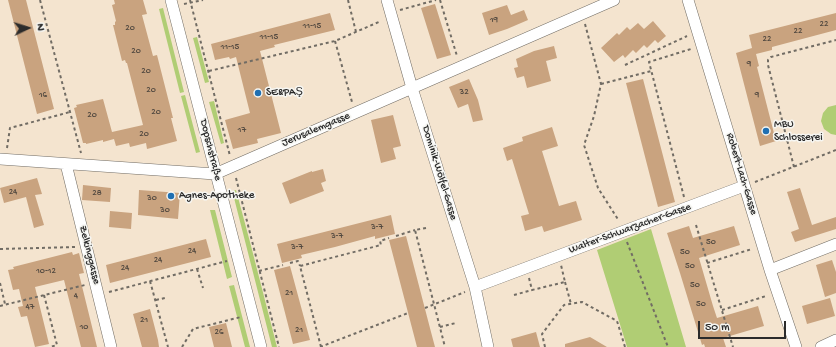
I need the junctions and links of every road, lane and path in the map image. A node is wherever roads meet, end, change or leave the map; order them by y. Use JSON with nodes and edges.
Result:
{"nodes":[{"id":1,"x":40,"y":0,"type":"edge"},
{"id":2,"x":203,"y":0,"type":"edge"},
{"id":3,"x":348,"y":0,"type":"edge"},
{"id":4,"x":386,"y":0,"type":"edge"},
{"id":5,"x":436,"y":0,"type":"edge"},
{"id":6,"x":440,"y":0,"type":"edge"},
{"id":7,"x":614,"y":0,"type":"edge"},
{"id":8,"x":688,"y":0,"type":"edge"},
{"id":9,"x":424,"y":2,"type":"edge"},
{"id":10,"x":172,"y":4,"type":"edge"},
{"id":11,"x":391,"y":14,"type":"junction"},
{"id":12,"x":582,"y":14,"type":"junction"},
{"id":13,"x":356,"y":32,"type":"junction"},
{"id":14,"x":697,"y":32,"type":"junction"},
{"id":15,"x":836,"y":40,"type":"edge"},
{"id":16,"x":335,"y":41,"type":"junction"},
{"id":17,"x":702,"y":46,"type":"junction"},
{"id":18,"x":625,"y":65,"type":"dead end"},
{"id":19,"x":460,"y":67,"type":"junction"},
{"id":20,"x":209,"y":71,"type":"dead end"},
{"id":21,"x":651,"y":71,"type":"junction"},
{"id":22,"x":601,"y":84,"type":"junction"},
{"id":23,"x":412,"y":88,"type":"junction"},
{"id":24,"x":70,"y":112,"type":"junction"},
{"id":25,"x":355,"y":113,"type":"junction"},
{"id":26,"x":7,"y":149,"type":"dead end"},
{"id":27,"x":836,"y":150,"type":"edge"},
{"id":28,"x":0,"y":159,"type":"edge"},
{"id":29,"x":66,"y":164,"type":"junction"},
{"id":30,"x":84,"y":165,"type":"junction"},
{"id":31,"x":794,"y":167,"type":"junction"},
{"id":32,"x":215,"y":174,"type":"junction"},
{"id":33,"x":744,"y":186,"type":"junction"},
{"id":34,"x":687,"y":208,"type":"junction"},
{"id":35,"x":696,"y":225,"type":"dead end"},
{"id":36,"x":426,"y":228,"type":"dead end"},
{"id":37,"x":415,"y":230,"type":"junction"},
{"id":38,"x":623,"y":231,"type":"junction"},
{"id":39,"x":396,"y":236,"type":"dead end"},
{"id":40,"x":389,"y":238,"type":"dead end"},
{"id":41,"x":836,"y":244,"type":"edge"},
{"id":42,"x":87,"y":246,"type":"junction"},
{"id":43,"x":0,"y":249,"type":"edge"},
{"id":44,"x":753,"y":249,"type":"dead end"},
{"id":45,"x":238,"y":258,"type":"junction"},
{"id":46,"x":561,"y":262,"type":"dead end"},
{"id":47,"x":290,"y":263,"type":"dead end"},
{"id":48,"x":707,"y":263,"type":"junction"},
{"id":49,"x":283,"y":265,"type":"dead end"},
{"id":50,"x":300,"y":266,"type":"junction"},
{"id":51,"x":197,"y":269,"type":"junction"},
{"id":52,"x":770,"y":270,"type":"junction"},
{"id":53,"x":259,"y":271,"type":"dead end"},
{"id":54,"x":528,"y":275,"type":"dead end"},
{"id":55,"x":150,"y":281,"type":"junction"},
{"id":56,"x":96,"y":282,"type":"junction"},
{"id":57,"x":565,"y":282,"type":"junction"},
{"id":58,"x":0,"y":283,"type":"edge"},
{"id":59,"x":475,"y":287,"type":"junction"},
{"id":60,"x":203,"y":288,"type":"dead end"},
{"id":61,"x":532,"y":290,"type":"junction"},
{"id":62,"x":44,"y":295,"type":"junction"},
{"id":63,"x":99,"y":295,"type":"junction"},
{"id":64,"x":514,"y":295,"type":"dead end"},
{"id":65,"x":767,"y":296,"type":"dead end"},
{"id":66,"x":164,"y":298,"type":"dead end"},
{"id":67,"x":156,"y":300,"type":"junction"},
{"id":68,"x":5,"y":304,"type":"junction"},
{"id":69,"x":434,"y":304,"type":"junction"},
{"id":70,"x":570,"y":304,"type":"junction"},
{"id":71,"x":0,"y":306,"type":"edge"},
{"id":72,"x":425,"y":308,"type":"dead end"},
{"id":73,"x":722,"y":310,"type":"junction"},
{"id":74,"x":408,"y":313,"type":"dead end"},
{"id":75,"x":252,"y":314,"type":"junction"},
{"id":76,"x":456,"y":323,"type":"dead end"},
{"id":77,"x":440,"y":327,"type":"junction"},
{"id":78,"x":836,"y":340,"type":"edge"},
{"id":79,"x":57,"y":346,"type":"edge"},
{"id":80,"x":50,"y":347,"type":"edge"},
{"id":81,"x":112,"y":347,"type":"edge"},
{"id":82,"x":168,"y":347,"type":"edge"},
{"id":83,"x":182,"y":347,"type":"edge"},
{"id":84,"x":261,"y":347,"type":"edge"},
{"id":85,"x":320,"y":347,"type":"edge"},
{"id":86,"x":445,"y":347,"type":"edge"},
{"id":87,"x":488,"y":347,"type":"edge"},
{"id":88,"x":545,"y":347,"type":"edge"},
{"id":89,"x":625,"y":347,"type":"edge"},
{"id":90,"x":668,"y":347,"type":"edge"},
{"id":91,"x":733,"y":347,"type":"edge"},
{"id":92,"x":796,"y":347,"type":"edge"},
{"id":93,"x":821,"y":347,"type":"edge"}],
"edges":[{"from":1,"to":24,"type":"path"},
{"from":2,"to":10,"type":"path"},
{"from":3,"to":13,"type":"path"},
{"from":4,"to":11,"type":"street","name":"Dominik-Wölfel-Gasse"},
{"from":5,"to":9,"type":"path"},
{"from":6,"to":19,"type":"path"},
{"from":7,"to":12,"type":"street","name":"Jerusalemgasse"},
{"from":8,"to":14,"type":"street","name":"Robert-Lach-Gasse"},
{"from":9,"to":11,"type":"path"},
{"from":10,"to":32,"type":"street","name":"Dopschstraße"},
{"from":11,"to":13,"type":"path"},
{"from":11,"to":23,"type":"street","name":"Dominik-Wölfel-Gasse"},
{"from":12,"to":19,"type":"street","name":"Jerusalemgasse"},
{"from":12,"to":22,"type":"path"},
{"from":13,"to":16,"type":"path"},
{"from":14,"to":17,"type":"street","name":"Robert-Lach-Gasse"},
{"from":14,"to":18,"type":"path"},
{"from":15,"to":31,"type":"path"},
{"from":16,"to":20,"type":"path"},
{"from":16,"to":25,"type":"path"},
{"from":17,"to":21,"type":"path"},
{"from":17,"to":33,"type":"street","name":"Robert-Lach-Gasse"},
{"from":19,"to":23,"type":"street","name":"Jerusalemgasse"},
{"from":21,"to":22,"type":"path"},
{"from":21,"to":34,"type":"path"},
{"from":22,"to":38,"type":"path"},
{"from":23,"to":25,"type":"street","name":"Jerusalemgasse"},
{"from":23,"to":59,"type":"street","name":"Dominik-Wölfel-Gasse"},
{"from":24,"to":26,"type":"path"},
{"from":24,"to":30,"type":"path"},
{"from":25,"to":32,"type":"street","name":"Jerusalemgasse"},
{"from":27,"to":31,"type":"path"},
{"from":28,"to":29,"type":"street","name":"Jerusalemgasse"},
{"from":29,"to":30,"type":"street","name":"Jerusalemgasse"},
{"from":29,"to":42,"type":"street","name":"Zelkinggasse"},
{"from":30,"to":32,"type":"street","name":"Jerusalemgasse"},
{"from":31,"to":33,"type":"path"},
{"from":32,"to":45,"type":"street","name":"Dopschstraße"},
{"from":33,"to":34,"type":"street","name":"Walter-Schwarzacher-Gasse"},
{"from":33,"to":52,"type":"street","name":"Robert-Lach-Gasse"},
{"from":34,"to":38,"type":"street","name":"Walter-Schwarzacher-Gasse"},
{"from":35,"to":48,"type":"path"},
{"from":36,"to":37,"type":"path"},
{"from":37,"to":39,"type":"path"},
{"from":37,"to":69,"type":"path"},
{"from":38,"to":59,"type":"street","name":"Walter-Schwarzacher-Gasse"},
{"from":38,"to":90,"type":"path"},
{"from":40,"to":50,"type":"path"},
{"from":41,"to":52,"type":"street"},
{"from":42,"to":43,"type":"path"},
{"from":42,"to":56,"type":"street","name":"Zelkinggasse"},
{"from":44,"to":48,"type":"path"},
{"from":45,"to":51,"type":"path"},
{"from":45,"to":75,"type":"street","name":"Dopschstraße"},
{"from":46,"to":57,"type":"path"},
{"from":47,"to":50,"type":"path"},
{"from":48,"to":73,"type":"path"},
{"from":49,"to":53,"type":"path"},
{"from":50,"to":85,"type":"path"},
{"from":51,"to":55,"type":"path"},
{"from":51,"to":60,"type":"path"},
{"from":52,"to":92,"type":"street","name":"Robert-Lach-Gasse"},
{"from":54,"to":61,"type":"path"},
{"from":55,"to":63,"type":"path"},
{"from":55,"to":67,"type":"path"},
{"from":56,"to":62,"type":"path"},
{"from":56,"to":63,"type":"street","name":"Zelkinggasse"},
{"from":57,"to":61,"type":"path"},
{"from":57,"to":70,"type":"path"},
{"from":58,"to":68,"type":"path"},
{"from":59,"to":69,"type":"path"},
{"from":59,"to":87,"type":"street","name":"Dominik-Wölfel-Gasse"},
{"from":61,"to":64,"type":"path"},
{"from":62,"to":68,"type":"path"},
{"from":62,"to":79,"type":"path"},
{"from":63,"to":81,"type":"street","name":"Zelkinggasse"},
{"from":65,"to":73,"type":"path"},
{"from":66,"to":67,"type":"path"},
{"from":67,"to":82,"type":"path"},
{"from":68,"to":71,"type":"path"},
{"from":69,"to":72,"type":"path"},
{"from":69,"to":77,"type":"path"},
{"from":70,"to":88,"type":"path"},
{"from":70,"to":89,"type":"path"},
{"from":73,"to":91,"type":"path"},
{"from":74,"to":85,"type":"path"},
{"from":75,"to":83,"type":"path"},
{"from":75,"to":84,"type":"street","name":"Dopschstraße"},
{"from":76,"to":77,"type":"path"},
{"from":77,"to":86,"type":"path"},
{"from":78,"to":93,"type":"street"},
{"from":79,"to":80,"type":"path"}]}
